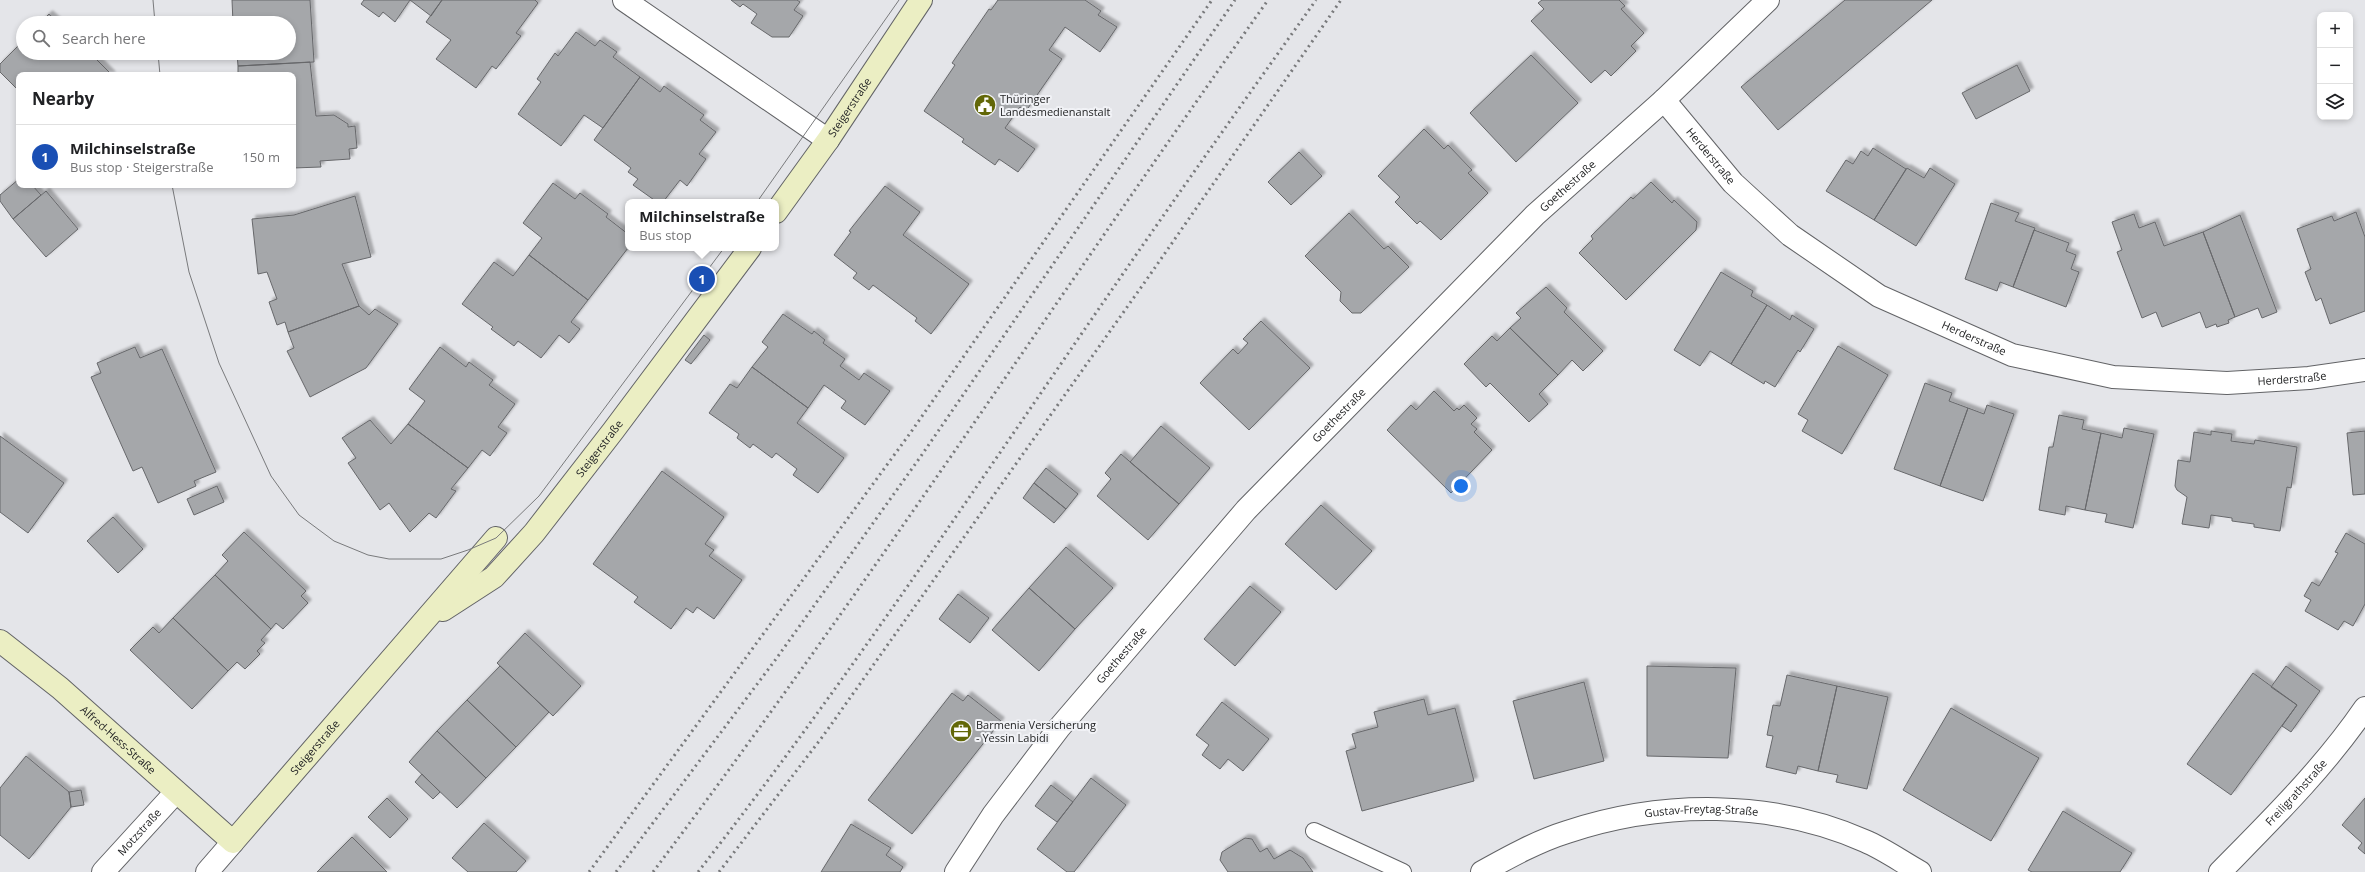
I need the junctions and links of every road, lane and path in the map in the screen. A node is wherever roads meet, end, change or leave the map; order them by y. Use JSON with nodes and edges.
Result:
{"nodes":[{"id":1,"x":624,"y":0,"type":"edge"},
{"id":2,"x":921,"y":0,"type":"edge"},
{"id":3,"x":1768,"y":0,"type":"edge"},
{"id":4,"x":1664,"y":100,"type":"junction"},
{"id":5,"x":828,"y":140,"type":"junction"},
{"id":6,"x":779,"y":208,"type":"edge"},
{"id":7,"x":748,"y":251,"type":"edge"},
{"id":8,"x":2365,"y":370,"type":"edge"},
{"id":9,"x":496,"y":538,"type":"dead end"},
{"id":10,"x":424,"y":623,"type":"junction"},
{"id":11,"x":0,"y":641,"type":"edge"},
{"id":12,"x":2365,"y":708,"type":"edge"},
{"id":13,"x":176,"y":792,"type":"junction"},
{"id":14,"x":1314,"y":831,"type":"dead end"},
{"id":15,"x":233,"y":842,"type":"junction"},
{"id":16,"x":103,"y":872,"type":"edge"},
{"id":17,"x":207,"y":872,"type":"edge"},
{"id":18,"x":956,"y":872,"type":"edge"},
{"id":19,"x":1402,"y":872,"type":"edge"},
{"id":20,"x":1482,"y":872,"type":"edge"},
{"id":21,"x":1920,"y":872,"type":"edge"},
{"id":22,"x":2220,"y":872,"type":"edge"}],
"edges":[{"from":1,"to":5,"type":"street"},
{"from":2,"to":5,"type":"main road","name":"Steigerstraße"},
{"from":3,"to":4,"type":"street","name":"Goethestraße"},
{"from":4,"to":8,"type":"street","name":"Herderstraße"},
{"from":4,"to":18,"type":"street","name":"Goethestraße"},
{"from":5,"to":6,"type":"main road","name":"Steigerstraße"},
{"from":7,"to":10,"type":"main road","name":"Steigerstraße"},
{"from":9,"to":10,"type":"main road","name":"Steigerstraße"},
{"from":10,"to":15,"type":"main road","name":"Steigerstraße"},
{"from":11,"to":13,"type":"main road","name":"Alfred-Hess-Straße"},
{"from":12,"to":22,"type":"street","name":"Freiligrathstraße"},
{"from":13,"to":15,"type":"main road","name":"Alfred-Hess-Straße"},
{"from":13,"to":16,"type":"street","name":"Motzstraße"},
{"from":14,"to":19,"type":"lane"},
{"from":15,"to":17,"type":"street","name":"Steigerstraße"},
{"from":20,"to":21,"type":"street","name":"Gustav-Freytag-Straße"}]}
